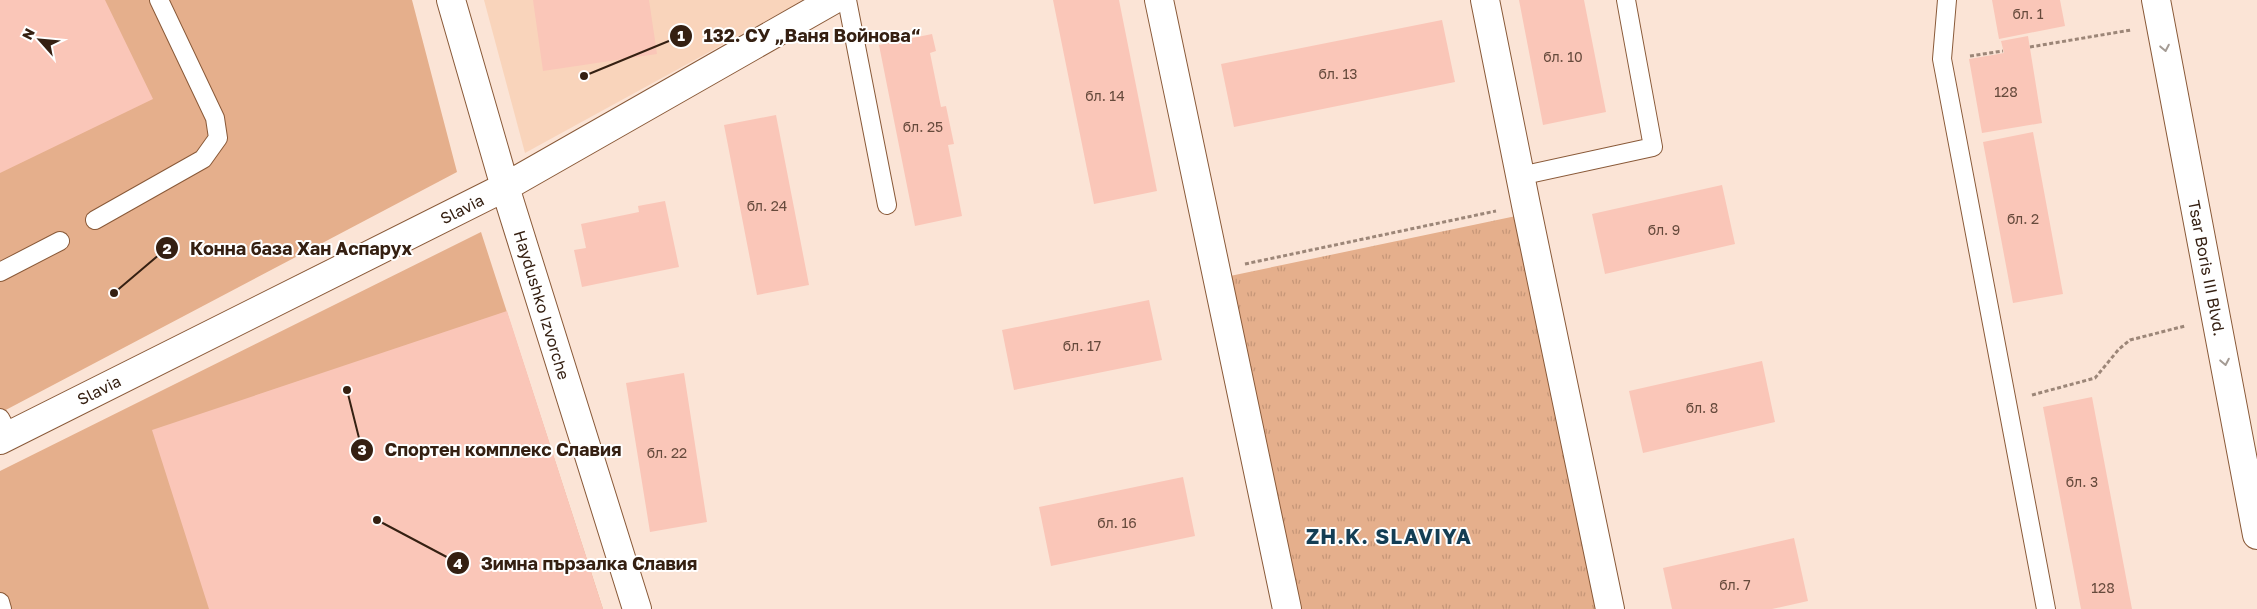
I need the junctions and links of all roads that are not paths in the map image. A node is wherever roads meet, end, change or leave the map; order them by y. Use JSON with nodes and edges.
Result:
{"nodes":[{"id":1,"x":160,"y":0,"type":"edge"},
{"id":2,"x":451,"y":0,"type":"edge"},
{"id":3,"x":833,"y":0,"type":"edge"},
{"id":4,"x":847,"y":0,"type":"edge"},
{"id":5,"x":1159,"y":0,"type":"edge"},
{"id":6,"x":1485,"y":0,"type":"edge"},
{"id":7,"x":1626,"y":0,"type":"edge"},
{"id":8,"x":1947,"y":0,"type":"edge"},
{"id":9,"x":2156,"y":0,"type":"edge"},
{"id":10,"x":1520,"y":176,"type":"junction"},
{"id":11,"x":505,"y":187,"type":"junction"},
{"id":12,"x":887,"y":205,"type":"dead end"},
{"id":13,"x":95,"y":220,"type":"dead end"},
{"id":14,"x":60,"y":241,"type":"dead end"},
{"id":15,"x":0,"y":272,"type":"edge"},
{"id":16,"x":3,"y":431,"type":"edge"},
{"id":17,"x":2257,"y":535,"type":"edge"},
{"id":18,"x":0,"y":602,"type":"edge"},
{"id":19,"x":2,"y":609,"type":"edge"},
{"id":20,"x":637,"y":609,"type":"edge"},
{"id":21,"x":1286,"y":609,"type":"edge"},
{"id":22,"x":1610,"y":609,"type":"edge"},
{"id":23,"x":2046,"y":609,"type":"edge"}],
"edges":[{"from":1,"to":13,"type":"lane"},
{"from":2,"to":11,"type":"street","name":"Haydushko Izvorche"},
{"from":3,"to":11,"type":"street","name":"Slavia"},
{"from":4,"to":12,"type":"lane"},
{"from":5,"to":21,"type":"street"},
{"from":6,"to":10,"type":"street"},
{"from":7,"to":10,"type":"lane"},
{"from":8,"to":23,"type":"lane"},
{"from":9,"to":17,"type":"street","name":"Tsar Boris III Blvd.","one_way":true},
{"from":10,"to":22,"type":"street"},
{"from":11,"to":16,"type":"street","name":"Slavia"},
{"from":11,"to":20,"type":"street","name":"Haydushko Izvorche"},
{"from":14,"to":15,"type":"lane"},
{"from":18,"to":19,"type":"lane"}]}
